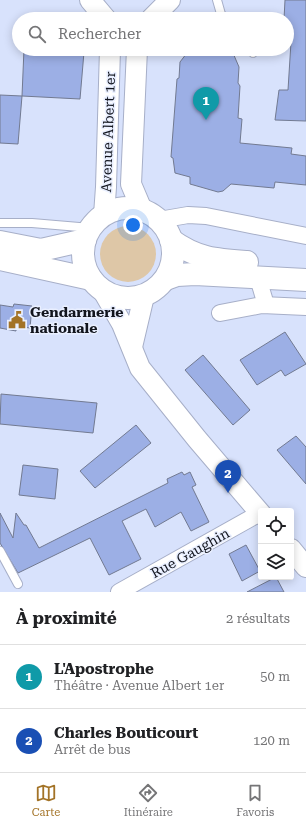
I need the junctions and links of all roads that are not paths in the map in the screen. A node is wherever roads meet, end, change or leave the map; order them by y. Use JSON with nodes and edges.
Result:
{"nodes":[{"id":1,"x":90,"y":0,"type":"edge"},
{"id":2,"x":170,"y":0,"type":"edge"},
{"id":3,"x":217,"y":0,"type":"edge"},
{"id":4,"x":100,"y":12,"type":"edge"},
{"id":5,"x":158,"y":12,"type":"edge"},
{"id":6,"x":220,"y":12,"type":"edge"},
{"id":7,"x":110,"y":56,"type":"edge"},
{"id":8,"x":137,"y":56,"type":"edge"},
{"id":9,"x":150,"y":215,"type":"junction"},
{"id":10,"x":0,"y":223,"type":"edge"},
{"id":11,"x":93,"y":227,"type":"junction"},
{"id":12,"x":306,"y":236,"type":"edge"},
{"id":13,"x":171,"y":240,"type":"junction"},
{"id":14,"x":0,"y":242,"type":"edge"},
{"id":15,"x":0,"y":259,"type":"edge"},
{"id":16,"x":306,"y":265,"type":"edge"},
{"id":17,"x":265,"y":278,"type":"junction"},
{"id":18,"x":166,"y":279,"type":"junction"},
{"id":19,"x":306,"y":280,"type":"edge"},
{"id":20,"x":97,"y":285,"type":"junction"},
{"id":21,"x":306,"y":287,"type":"edge"},
{"id":22,"x":144,"y":296,"type":"junction"},
{"id":23,"x":266,"y":305,"type":"junction"},
{"id":24,"x":306,"y":307,"type":"edge"},
{"id":25,"x":220,"y":313,"type":"dead end"},
{"id":26,"x":132,"y":347,"type":"junction"},
{"id":27,"x":258,"y":511,"type":"edge"},
{"id":28,"x":258,"y":516,"type":"edge"},
{"id":29,"x":0,"y":551,"type":"edge"},
{"id":30,"x":294,"y":553,"type":"edge"},
{"id":31,"x":306,"y":567,"type":"edge"},
{"id":32,"x":18,"y":584,"type":"dead end"},
{"id":33,"x":119,"y":592,"type":"edge"}],
"edges":[{"from":1,"to":4,"type":"street"},
{"from":2,"to":5,"type":"street"},
{"from":3,"to":6,"type":"lane"},
{"from":7,"to":11,"type":"street","name":"Avenue Albert 1er"},
{"from":8,"to":9,"type":"street","name":"Avenue Albert 1er"},
{"from":9,"to":11,"type":"main road"},
{"from":9,"to":12,"type":"street"},
{"from":9,"to":13,"type":"main road"},
{"from":10,"to":11,"type":"lane"},
{"from":11,"to":14,"type":"main road"},
{"from":11,"to":20,"type":"main road"},
{"from":13,"to":16,"type":"main road"},
{"from":13,"to":18,"type":"main road"},
{"from":15,"to":20,"type":"main road"},
{"from":17,"to":18,"type":"main road"},
{"from":17,"to":19,"type":"main road"},
{"from":17,"to":21,"type":"lane"},
{"from":17,"to":23,"type":"street"},
{"from":18,"to":22,"type":"main road"},
{"from":20,"to":22,"type":"main road"},
{"from":20,"to":26,"type":"street"},
{"from":22,"to":26,"type":"street"},
{"from":23,"to":24,"type":"street"},
{"from":23,"to":25,"type":"street"},
{"from":26,"to":27,"type":"street"},
{"from":28,"to":33,"type":"street","name":"Rue Gaughin"},
{"from":29,"to":32,"type":"lane"},
{"from":30,"to":31,"type":"street"}]}
